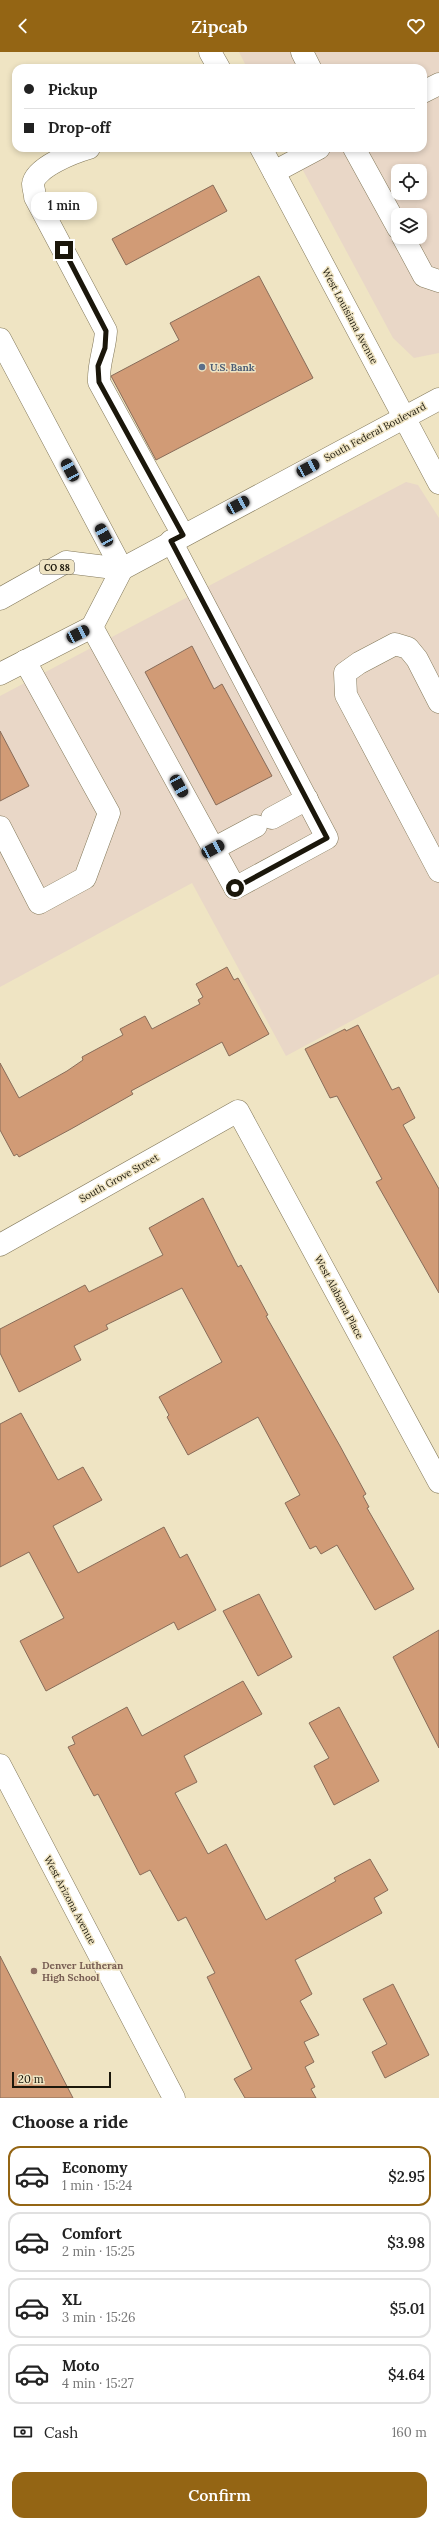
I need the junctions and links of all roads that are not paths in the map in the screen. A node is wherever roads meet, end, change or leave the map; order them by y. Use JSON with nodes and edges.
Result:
{"nodes":[{"id":1,"x":210,"y":52,"type":"edge"},
{"id":2,"x":302,"y":52,"type":"edge"},
{"id":3,"x":216,"y":64,"type":"edge"},
{"id":4,"x":308,"y":64,"type":"edge"},
{"id":5,"x":439,"y":84,"type":"edge"},
{"id":6,"x":427,"y":90,"type":"edge"},
{"id":7,"x":77,"y":152,"type":"edge"},
{"id":8,"x":263,"y":152,"type":"edge"},
{"id":9,"x":312,"y":152,"type":"edge"},
{"id":10,"x":356,"y":152,"type":"edge"},
{"id":11,"x":274,"y":172,"type":"junction"},
{"id":12,"x":391,"y":215,"type":"edge"},
{"id":13,"x":407,"y":244,"type":"edge"},
{"id":14,"x":439,"y":281,"type":"edge"},
{"id":15,"x":0,"y":338,"type":"edge"},
{"id":16,"x":439,"y":399,"type":"edge"},
{"id":17,"x":404,"y":417,"type":"junction"},
{"id":18,"x":439,"y":483,"type":"edge"},
{"id":19,"x":177,"y":538,"type":"junction"},
{"id":20,"x":122,"y":569,"type":"junction"},
{"id":21,"x":0,"y":599,"type":"edge"},
{"id":22,"x":92,"y":627,"type":"junction"},
{"id":23,"x":25,"y":661,"type":"junction"},
{"id":24,"x":0,"y":674,"type":"edge"},
{"id":25,"x":439,"y":702,"type":"edge"},
{"id":26,"x":307,"y":799,"type":"junction"},
{"id":27,"x":0,"y":827,"type":"edge"},
{"id":28,"x":213,"y":849,"type":"junction"},
{"id":29,"x":439,"y":871,"type":"edge"},
{"id":30,"x":238,"y":1111,"type":"joint"},
{"id":31,"x":0,"y":1245,"type":"edge"},
{"id":32,"x":439,"y":1482,"type":"edge"},
{"id":33,"x":0,"y":1765,"type":"edge"},
{"id":34,"x":174,"y":2098,"type":"edge"}],
"edges":[{"from":1,"to":3,"type":"street"},
{"from":2,"to":4,"type":"street"},
{"from":5,"to":6,"type":"street"},
{"from":7,"to":19,"type":"street"},
{"from":8,"to":11,"type":"street","name":"West Louisiana Avenue"},
{"from":9,"to":11,"type":"street"},
{"from":10,"to":12,"type":"street"},
{"from":11,"to":17,"type":"street","name":"West Louisiana Avenue"},
{"from":13,"to":14,"type":"street"},
{"from":15,"to":20,"type":"street"},
{"from":16,"to":17,"type":"street","name":"South Federal Boulevard"},
{"from":17,"to":18,"type":"street","name":"West Louisiana Avenue"},
{"from":17,"to":19,"type":"street","name":"South Federal Boulevard"},
{"from":19,"to":20,"type":"street","name":"South Federal Boulevard"},
{"from":19,"to":26,"type":"street"},
{"from":20,"to":21,"type":"street","number":"CO 88"},
{"from":20,"to":22,"type":"street"},
{"from":22,"to":23,"type":"street"},
{"from":22,"to":28,"type":"street"},
{"from":23,"to":24,"type":"street"},
{"from":23,"to":27,"type":"street"},
{"from":25,"to":29,"type":"street"},
{"from":26,"to":28,"type":"street"},
{"from":26,"to":28,"type":"street"},
{"from":30,"to":31,"type":"street","name":"South Grove Street"},
{"from":30,"to":32,"type":"street","name":"West Alabama Place"},
{"from":33,"to":34,"type":"street","name":"West Arizona Avenue"}]}
